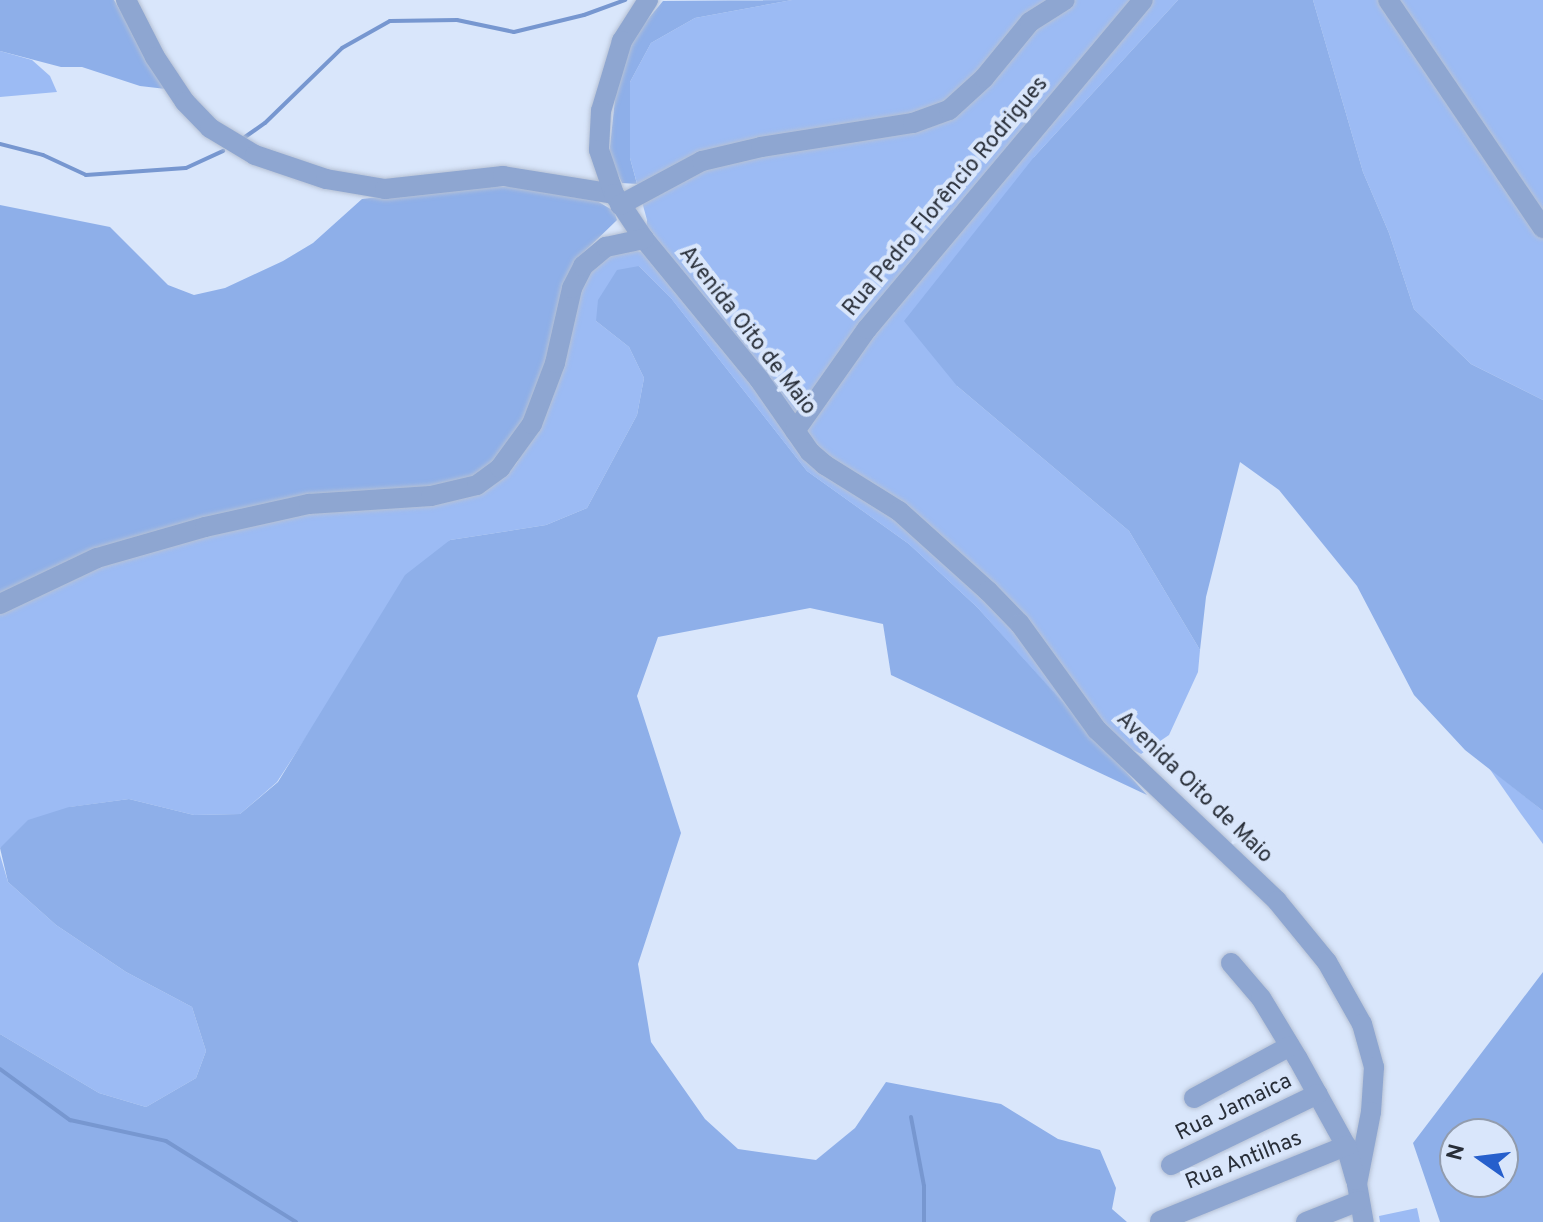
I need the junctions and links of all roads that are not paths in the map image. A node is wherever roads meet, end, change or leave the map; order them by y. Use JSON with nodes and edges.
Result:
{"nodes":[{"id":1,"x":126,"y":0,"type":"edge"},
{"id":2,"x":648,"y":0,"type":"edge"},
{"id":3,"x":1065,"y":0,"type":"edge"},
{"id":4,"x":1143,"y":0,"type":"edge"},
{"id":5,"x":1388,"y":0,"type":"edge"},
{"id":6,"x":617,"y":199,"type":"junction"},
{"id":7,"x":1543,"y":228,"type":"edge"},
{"id":8,"x":644,"y":239,"type":"junction"},
{"id":9,"x":795,"y":431,"type":"junction"},
{"id":10,"x":0,"y":604,"type":"edge"},
{"id":11,"x":1231,"y":963,"type":"dead end"},
{"id":12,"x":1290,"y":1046,"type":"junction"},
{"id":13,"x":1318,"y":1094,"type":"junction"},
{"id":14,"x":1194,"y":1098,"type":"dead end"},
{"id":15,"x":1346,"y":1146,"type":"junction"},
{"id":16,"x":1171,"y":1165,"type":"dead end"},
{"id":17,"x":1358,"y":1192,"type":"junction"},
{"id":18,"x":1160,"y":1221,"type":"edge"},
{"id":19,"x":1306,"y":1222,"type":"edge"},
{"id":20,"x":1364,"y":1222,"type":"edge"}],
"edges":[{"from":1,"to":6,"type":"street"},
{"from":2,"to":6,"type":"street","name":"Avenida Oito de Maio"},
{"from":3,"to":6,"type":"street"},
{"from":4,"to":9,"type":"street","name":"Rua Pedro Florêncio Rodrigues"},
{"from":5,"to":7,"type":"street"},
{"from":6,"to":8,"type":"street","name":"Avenida Oito de Maio"},
{"from":8,"to":9,"type":"street","name":"Avenida Oito de Maio"},
{"from":8,"to":10,"type":"street"},
{"from":9,"to":17,"type":"street","name":"Avenida Oito de Maio"},
{"from":11,"to":12,"type":"street"},
{"from":12,"to":13,"type":"street"},
{"from":12,"to":14,"type":"street"},
{"from":13,"to":15,"type":"street"},
{"from":13,"to":16,"type":"street","name":"Rua Jamaica"},
{"from":15,"to":17,"type":"street"},
{"from":15,"to":18,"type":"street","name":"Rua Antilhas"},
{"from":17,"to":19,"type":"street"},
{"from":17,"to":20,"type":"street","name":"Avenida Oito de Maio"}]}
